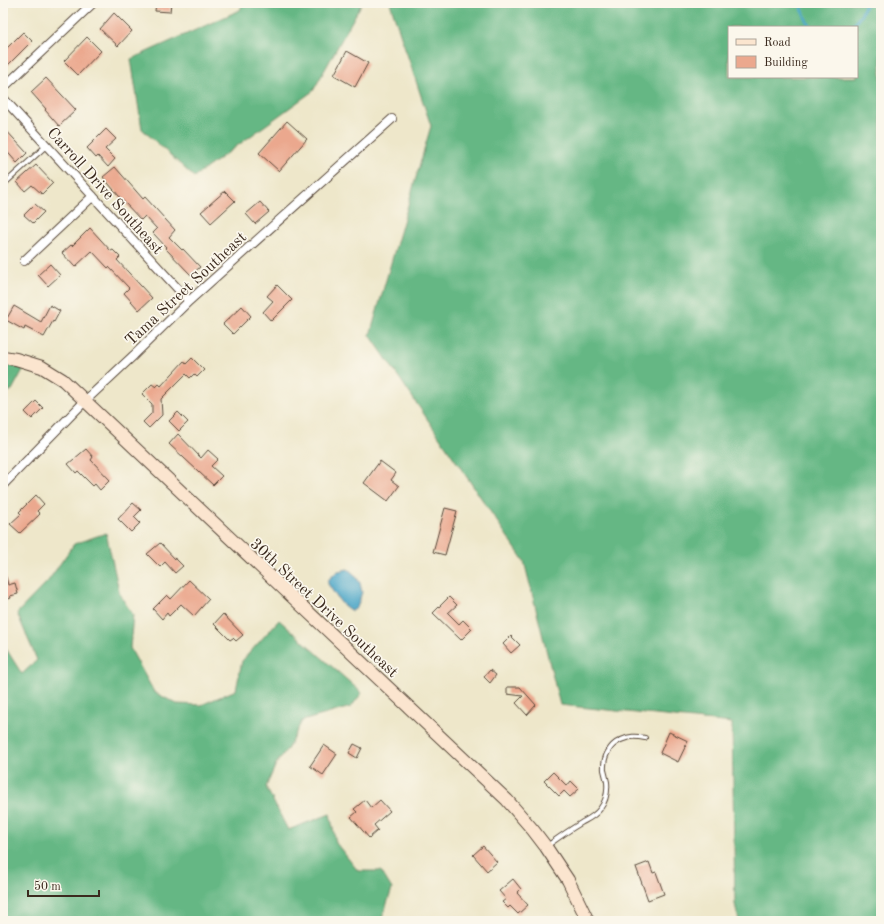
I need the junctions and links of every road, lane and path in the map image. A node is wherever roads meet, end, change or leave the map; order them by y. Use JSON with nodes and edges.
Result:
{"nodes":[{"id":1,"x":93,"y":3,"type":"edge"},
{"id":2,"x":3,"y":88,"type":"edge"},
{"id":3,"x":3,"y":98,"type":"edge"},
{"id":4,"x":392,"y":119,"type":"dead end"},
{"id":5,"x":46,"y":145,"type":"junction"},
{"id":6,"x":3,"y":185,"type":"edge"},
{"id":7,"x":93,"y":196,"type":"junction"},
{"id":8,"x":24,"y":262,"type":"dead end"},
{"id":9,"x":189,"y":301,"type":"junction"},
{"id":10,"x":3,"y":357,"type":"edge"},
{"id":11,"x":84,"y":401,"type":"junction"},
{"id":12,"x":3,"y":485,"type":"edge"},
{"id":13,"x":644,"y":738,"type":"dead end"},
{"id":14,"x":546,"y":847,"type":"junction"},
{"id":15,"x":588,"y":921,"type":"edge"}],
"edges":[{"from":1,"to":2,"type":"street"},
{"from":3,"to":5,"type":"street","name":"Carroll Drive Southeast"},
{"from":4,"to":9,"type":"street","name":"Tama Street Southeast"},
{"from":5,"to":6,"type":"lane"},
{"from":5,"to":7,"type":"street","name":"Carroll Drive Southeast"},
{"from":7,"to":8,"type":"street"},
{"from":7,"to":9,"type":"street","name":"Carroll Drive Southeast"},
{"from":9,"to":11,"type":"street","name":"Tama Street Southeast"},
{"from":10,"to":11,"type":"main road","name":"30th Street Drive Southeast"},
{"from":11,"to":12,"type":"street","name":"Tama Street Southeast"},
{"from":11,"to":14,"type":"main road","name":"30th Street Drive Southeast"},
{"from":13,"to":14,"type":"lane"},
{"from":14,"to":15,"type":"main road","name":"30th Street Drive Southeast"}]}
